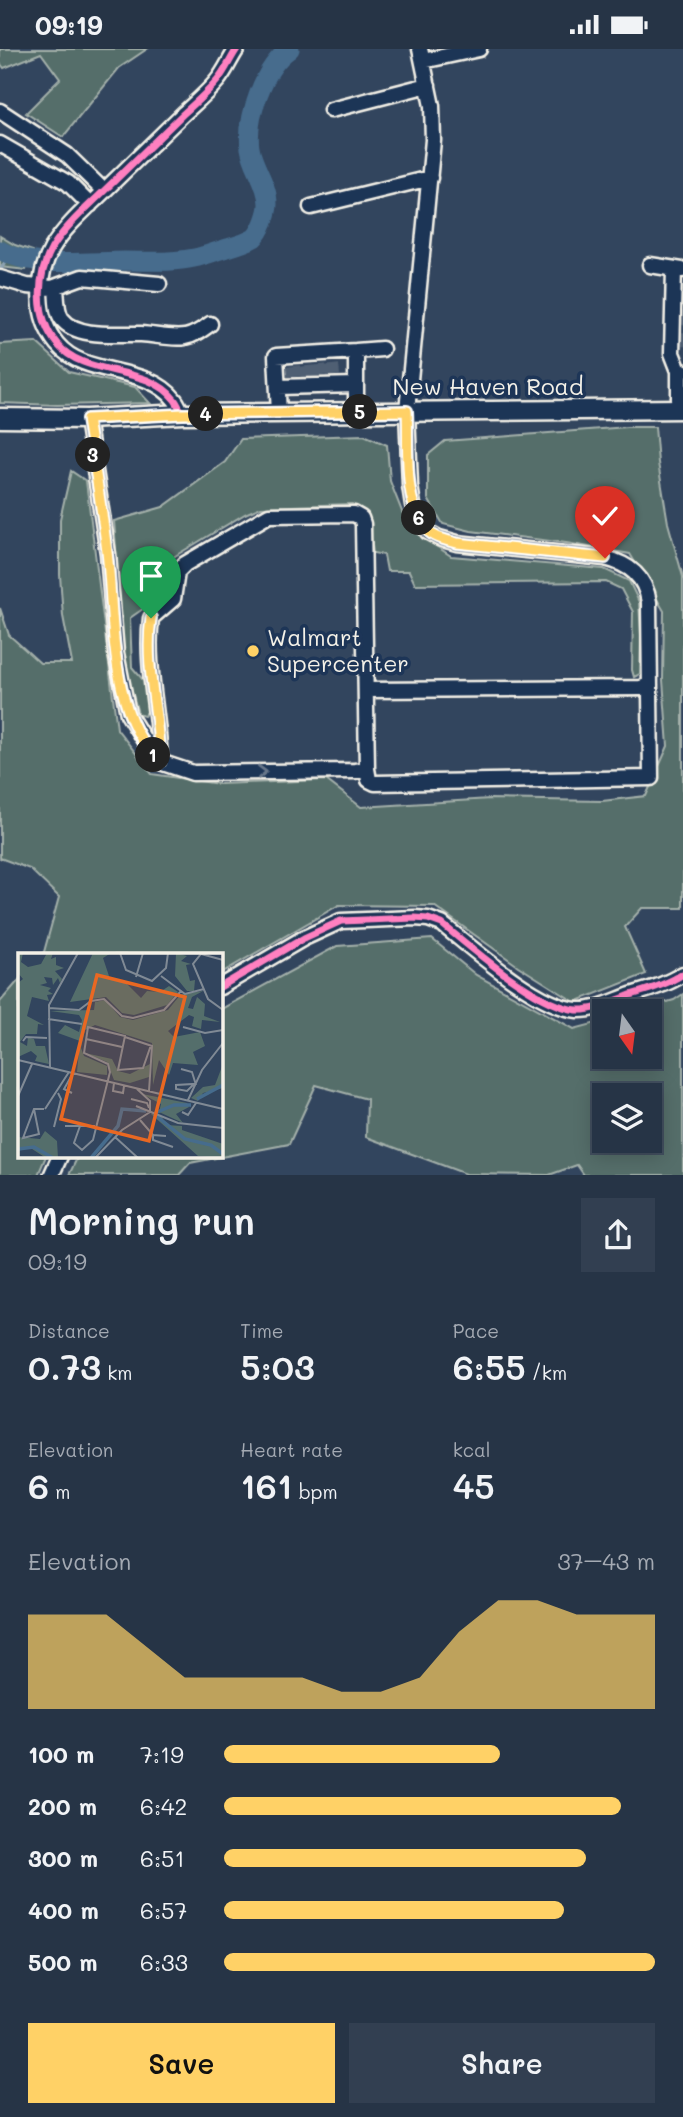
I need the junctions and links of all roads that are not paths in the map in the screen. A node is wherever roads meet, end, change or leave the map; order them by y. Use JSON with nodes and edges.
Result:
{"nodes":[{"id":1,"x":237,"y":49,"type":"edge"},
{"id":2,"x":479,"y":49,"type":"edge"},
{"id":3,"x":422,"y":55,"type":"edge"},
{"id":4,"x":428,"y":85,"type":"junction"},
{"id":5,"x":331,"y":110,"type":"dead end"},
{"id":6,"x":0,"y":111,"type":"edge"},
{"id":7,"x":0,"y":143,"type":"edge"},
{"id":8,"x":430,"y":178,"type":"junction"},
{"id":9,"x":104,"y":191,"type":"junction"},
{"id":10,"x":90,"y":205,"type":"junction"},
{"id":11,"x":311,"y":207,"type":"dead end"},
{"id":12,"x":650,"y":265,"type":"dead end"},
{"id":13,"x":679,"y":269,"type":"edge"},
{"id":14,"x":1,"y":278,"type":"edge"},
{"id":15,"x":159,"y":284,"type":"dead end"},
{"id":16,"x":683,"y":285,"type":"edge"},
{"id":17,"x":40,"y":287,"type":"junction"},
{"id":18,"x":56,"y":287,"type":"junction"},
{"id":19,"x":682,"y":296,"type":"edge"},
{"id":20,"x":210,"y":324,"type":"dead end"},
{"id":21,"x":679,"y":346,"type":"dead end"},
{"id":22,"x":382,"y":349,"type":"dead end"},
{"id":23,"x":356,"y":351,"type":"junction"},
{"id":24,"x":313,"y":371,"type":"junction"},
{"id":25,"x":681,"y":371,"type":"edge"},
{"id":26,"x":356,"y":385,"type":"junction"},
{"id":27,"x":278,"y":387,"type":"junction"},
{"id":28,"x":681,"y":409,"type":"edge"},
{"id":29,"x":407,"y":411,"type":"junction"},
{"id":30,"x":356,"y":412,"type":"junction"},
{"id":31,"x":279,"y":413,"type":"junction"},
{"id":32,"x":183,"y":414,"type":"junction"},
{"id":33,"x":0,"y":418,"type":"edge"},
{"id":34,"x":87,"y":419,"type":"junction"},
{"id":35,"x":650,"y":685,"type":"junction"},
{"id":36,"x":366,"y":690,"type":"junction"},
{"id":37,"x":160,"y":762,"type":"junction"},
{"id":38,"x":367,"y":769,"type":"junction"},
{"id":39,"x":683,"y":974,"type":"edge"},
{"id":40,"x":222,"y":986,"type":"edge"},
{"id":41,"x":59,"y":1158,"type":"edge"},
{"id":42,"x":51,"y":1175,"type":"edge"}],
"edges":[{"from":1,"to":9,"type":"street"},
{"from":2,"to":3,"type":"street"},
{"from":3,"to":4,"type":"street"},
{"from":4,"to":5,"type":"street"},
{"from":4,"to":8,"type":"street"},
{"from":6,"to":9,"type":"street"},
{"from":7,"to":10,"type":"street"},
{"from":8,"to":11,"type":"street"},
{"from":8,"to":29,"type":"street"},
{"from":9,"to":10,"type":"street"},
{"from":10,"to":17,"type":"street"},
{"from":12,"to":13,"type":"street"},
{"from":13,"to":25,"type":"street"},
{"from":14,"to":17,"type":"street"},
{"from":15,"to":18,"type":"street"},
{"from":16,"to":19,"type":"street"},
{"from":17,"to":18,"type":"street"},
{"from":17,"to":32,"type":"street"},
{"from":18,"to":20,"type":"street"},
{"from":21,"to":25,"type":"street"},
{"from":22,"to":23,"type":"street"},
{"from":23,"to":24,"type":"street"},
{"from":23,"to":26,"type":"street"},
{"from":24,"to":26,"type":"street"},
{"from":24,"to":27,"type":"street"},
{"from":24,"to":27,"type":"street"},
{"from":25,"to":28,"type":"street"},
{"from":26,"to":30,"type":"street"},
{"from":27,"to":31,"type":"street"},
{"from":28,"to":29,"type":"main road","name":"New Haven Road"},
{"from":29,"to":30,"type":"main road","name":"New Haven Road"},
{"from":29,"to":35,"type":"street"},
{"from":30,"to":31,"type":"main road","name":"New Haven Road"},
{"from":31,"to":32,"type":"main road","name":"New Haven Road"},
{"from":32,"to":34,"type":"main road","name":"New Haven Road"},
{"from":33,"to":34,"type":"main road","name":"New Haven Road"},
{"from":34,"to":37,"type":"street"},
{"from":35,"to":36,"type":"street"},
{"from":35,"to":38,"type":"street"},
{"from":36,"to":37,"type":"street"},
{"from":36,"to":38,"type":"street"},
{"from":37,"to":38,"type":"street","one_way":true},
{"from":39,"to":40,"type":"street"},
{"from":41,"to":42,"type":"street"}]}
